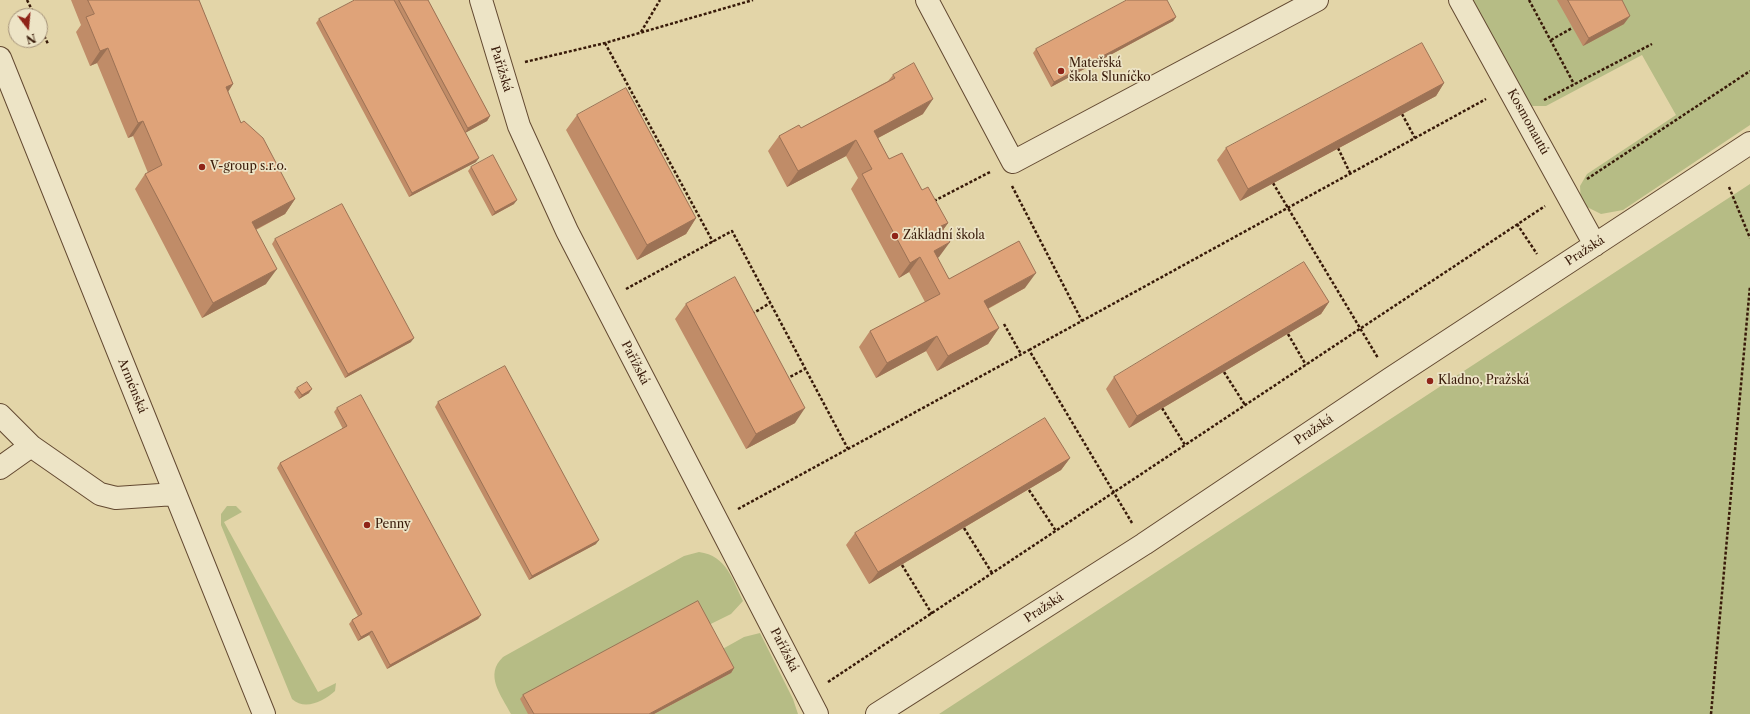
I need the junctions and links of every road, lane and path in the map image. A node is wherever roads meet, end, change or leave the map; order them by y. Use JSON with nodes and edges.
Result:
{"nodes":[{"id":1,"x":481,"y":0,"type":"edge"},
{"id":2,"x":660,"y":0,"type":"edge"},
{"id":3,"x":753,"y":0,"type":"edge"},
{"id":4,"x":927,"y":0,"type":"edge"},
{"id":5,"x":1318,"y":0,"type":"edge"},
{"id":6,"x":1460,"y":0,"type":"edge"},
{"id":7,"x":1529,"y":0,"type":"edge"},
{"id":8,"x":1572,"y":28,"type":"dead end"},
{"id":9,"x":640,"y":33,"type":"junction"},
{"id":10,"x":1551,"y":40,"type":"junction"},
{"id":11,"x":605,"y":43,"type":"junction"},
{"id":12,"x":1652,"y":44,"type":"dead end"},
{"id":13,"x":0,"y":58,"type":"edge"},
{"id":14,"x":522,"y":63,"type":"dead end"},
{"id":15,"x":1750,"y":71,"type":"edge"},
{"id":16,"x":1574,"y":84,"type":"junction"},
{"id":17,"x":1484,"y":91,"type":"dead end"},
{"id":18,"x":1488,"y":98,"type":"junction"},
{"id":19,"x":1538,"y":102,"type":"dead end"},
{"id":20,"x":1491,"y":105,"type":"dead end"},
{"id":21,"x":1402,"y":114,"type":"edge"},
{"id":22,"x":648,"y":122,"type":"junction"},
{"id":23,"x":642,"y":125,"type":"edge"},
{"id":24,"x":1415,"y":138,"type":"junction"},
{"id":25,"x":1750,"y":143,"type":"edge"},
{"id":26,"x":1338,"y":148,"type":"edge"},
{"id":27,"x":1719,"y":163,"type":"junction"},
{"id":28,"x":991,"y":170,"type":"dead end"},
{"id":29,"x":1350,"y":173,"type":"junction"},
{"id":30,"x":1273,"y":183,"type":"edge"},
{"id":31,"x":1011,"y":185,"type":"dead end"},
{"id":32,"x":682,"y":186,"type":"junction"},
{"id":33,"x":677,"y":189,"type":"edge"},
{"id":34,"x":1566,"y":193,"type":"junction"},
{"id":35,"x":930,"y":202,"type":"edge"},
{"id":36,"x":1287,"y":207,"type":"junction"},
{"id":37,"x":1517,"y":224,"type":"junction"},
{"id":38,"x":1750,"y":238,"type":"edge"},
{"id":39,"x":713,"y":242,"type":"junction"},
{"id":40,"x":1594,"y":245,"type":"junction"},
{"id":41,"x":1550,"y":274,"type":"junction"},
{"id":42,"x":1750,"y":286,"type":"edge"},
{"id":43,"x":620,"y":292,"type":"dead end"},
{"id":44,"x":770,"y":303,"type":"junction"},
{"id":45,"x":746,"y":317,"type":"edge"},
{"id":46,"x":1082,"y":320,"type":"junction"},
{"id":47,"x":1004,"y":324,"type":"dead end"},
{"id":48,"x":1360,"y":328,"type":"junction"},
{"id":49,"x":1288,"y":334,"type":"edge"},
{"id":50,"x":1029,"y":350,"type":"junction"},
{"id":51,"x":1021,"y":354,"type":"junction"},
{"id":52,"x":1306,"y":364,"type":"junction"},
{"id":53,"x":805,"y":369,"type":"junction"},
{"id":54,"x":1224,"y":372,"type":"edge"},
{"id":55,"x":1390,"y":379,"type":"junction"},
{"id":56,"x":781,"y":382,"type":"edge"},
{"id":57,"x":1246,"y":405,"type":"junction"},
{"id":58,"x":1162,"y":408,"type":"edge"},
{"id":59,"x":0,"y":415,"type":"edge"},
{"id":60,"x":1185,"y":445,"type":"junction"},
{"id":61,"x":31,"y":446,"type":"junction"},
{"id":62,"x":848,"y":449,"type":"junction"},
{"id":63,"x":0,"y":468,"type":"edge"},
{"id":64,"x":1029,"y":490,"type":"edge"},
{"id":65,"x":1114,"y":492,"type":"junction"},
{"id":66,"x":175,"y":494,"type":"junction"},
{"id":67,"x":732,"y":513,"type":"dead end"},
{"id":68,"x":964,"y":528,"type":"edge"},
{"id":69,"x":1056,"y":531,"type":"junction"},
{"id":70,"x":1144,"y":544,"type":"junction"},
{"id":71,"x":902,"y":565,"type":"edge"},
{"id":72,"x":992,"y":573,"type":"junction"},
{"id":73,"x":932,"y":614,"type":"junction"},
{"id":74,"x":827,"y":683,"type":"dead end"},
{"id":75,"x":264,"y":714,"type":"edge"},
{"id":76,"x":817,"y":714,"type":"edge"},
{"id":77,"x":877,"y":714,"type":"edge"},
{"id":78,"x":1710,"y":714,"type":"edge"}],
"edges":[{"from":1,"to":76,"type":"street","name":"Pařížská"},
{"from":2,"to":9,"type":"path"},
{"from":3,"to":9,"type":"path"},
{"from":4,"to":5,"type":"street"},
{"from":6,"to":34,"type":"street","name":"Kosmonautů"},
{"from":7,"to":10,"type":"path"},
{"from":8,"to":10,"type":"path"},
{"from":9,"to":11,"type":"path"},
{"from":10,"to":16,"type":"path"},
{"from":11,"to":14,"type":"path"},
{"from":11,"to":22,"type":"path"},
{"from":12,"to":16,"type":"path"},
{"from":13,"to":66,"type":"street","name":"Arménská"},
{"from":15,"to":34,"type":"path"},
{"from":16,"to":19,"type":"path"},
{"from":17,"to":18,"type":"path"},
{"from":18,"to":20,"type":"path"},
{"from":18,"to":24,"type":"path"},
{"from":21,"to":24,"type":"path"},
{"from":22,"to":23,"type":"path"},
{"from":22,"to":32,"type":"path"},
{"from":24,"to":29,"type":"path"},
{"from":25,"to":27,"type":"street","name":"Pražská"},
{"from":26,"to":29,"type":"path"},
{"from":27,"to":38,"type":"path"},
{"from":27,"to":40,"type":"street","name":"Pražská"},
{"from":28,"to":35,"type":"path"},
{"from":29,"to":36,"type":"path"},
{"from":30,"to":36,"type":"path"},
{"from":31,"to":46,"type":"path"},
{"from":32,"to":33,"type":"path"},
{"from":32,"to":39,"type":"path"},
{"from":34,"to":37,"type":"path"},
{"from":34,"to":40,"type":"street","name":"Kosmonautů"},
{"from":36,"to":46,"type":"path"},
{"from":36,"to":48,"type":"path"},
{"from":37,"to":41,"type":"path"},
{"from":37,"to":48,"type":"path"},
{"from":39,"to":43,"type":"path"},
{"from":39,"to":44,"type":"path"},
{"from":40,"to":41,"type":"street","name":"Pražská"},
{"from":41,"to":55,"type":"street","name":"Pražská"},
{"from":42,"to":78,"type":"path"},
{"from":44,"to":45,"type":"path"},
{"from":44,"to":53,"type":"path"},
{"from":46,"to":50,"type":"path"},
{"from":47,"to":51,"type":"path"},
{"from":48,"to":52,"type":"path"},
{"from":48,"to":55,"type":"path"},
{"from":49,"to":52,"type":"path"},
{"from":50,"to":51,"type":"path"},
{"from":50,"to":65,"type":"path"},
{"from":51,"to":62,"type":"path"},
{"from":52,"to":57,"type":"path"},
{"from":53,"to":56,"type":"path"},
{"from":53,"to":62,"type":"path"},
{"from":54,"to":57,"type":"path"},
{"from":55,"to":70,"type":"street","name":"Pražská"},
{"from":57,"to":60,"type":"path"},
{"from":58,"to":60,"type":"path"},
{"from":59,"to":61,"type":"street"},
{"from":60,"to":65,"type":"path"},
{"from":61,"to":63,"type":"street"},
{"from":61,"to":66,"type":"street"},
{"from":62,"to":67,"type":"path"},
{"from":64,"to":69,"type":"path"},
{"from":65,"to":69,"type":"path"},
{"from":65,"to":70,"type":"path"},
{"from":66,"to":75,"type":"street","name":"Arménská"},
{"from":68,"to":72,"type":"path"},
{"from":69,"to":72,"type":"path"},
{"from":70,"to":77,"type":"street","name":"Pražská"},
{"from":71,"to":73,"type":"path"},
{"from":72,"to":73,"type":"path"},
{"from":73,"to":74,"type":"path"}]}
